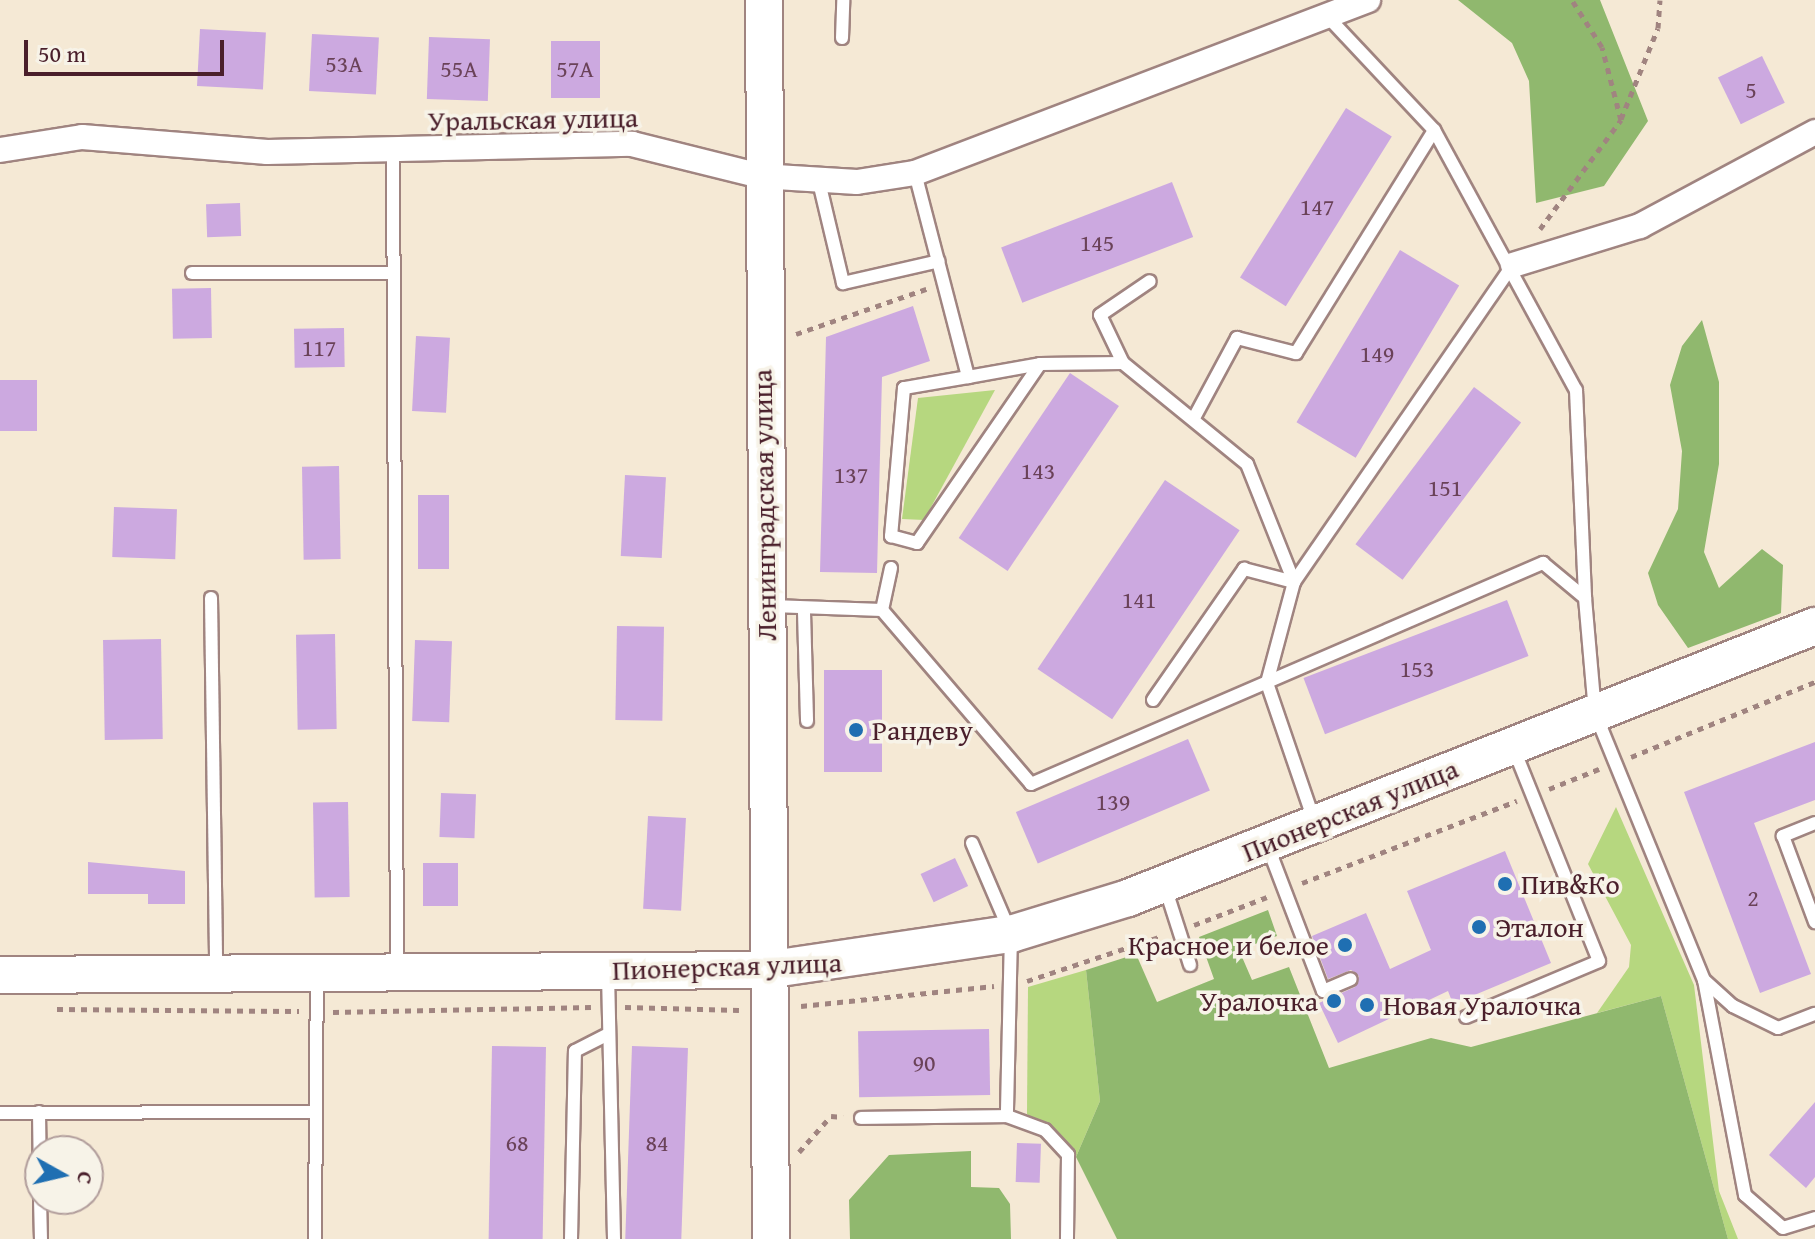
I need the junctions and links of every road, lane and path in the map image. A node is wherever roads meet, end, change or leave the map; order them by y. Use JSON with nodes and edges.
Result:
{"nodes":[{"id":1,"x":764,"y":0,"type":"edge"},
{"id":2,"x":843,"y":0,"type":"edge"},
{"id":3,"x":1368,"y":0,"type":"edge"},
{"id":4,"x":1572,"y":0,"type":"edge"},
{"id":5,"x":1660,"y":0,"type":"edge"},
{"id":6,"x":1327,"y":16,"type":"junction"},
{"id":7,"x":842,"y":38,"type":"dead end"},
{"id":8,"x":1621,"y":120,"type":"junction"},
{"id":9,"x":1434,"y":130,"type":"junction"},
{"id":10,"x":1815,"y":132,"type":"edge"},
{"id":11,"x":0,"y":150,"type":"edge"},
{"id":12,"x":393,"y":152,"type":"junction"},
{"id":13,"x":915,"y":173,"type":"junction"},
{"id":14,"x":760,"y":176,"type":"junction"},
{"id":15,"x":819,"y":182,"type":"junction"},
{"id":16,"x":939,"y":261,"type":"junction"},
{"id":17,"x":1513,"y":265,"type":"junction"},
{"id":18,"x":192,"y":273,"type":"dead end"},
{"id":19,"x":389,"y":273,"type":"junction"},
{"id":20,"x":1150,"y":281,"type":"dead end"},
{"id":21,"x":944,"y":282,"type":"junction"},
{"id":22,"x":790,"y":351,"type":"dead end"},
{"id":23,"x":1123,"y":363,"type":"junction"},
{"id":24,"x":1040,"y":364,"type":"junction"},
{"id":25,"x":968,"y":377,"type":"junction"},
{"id":26,"x":1194,"y":418,"type":"junction"},
{"id":27,"x":891,"y":568,"type":"dead end"},
{"id":28,"x":1294,"y":582,"type":"junction"},
{"id":29,"x":211,"y":598,"type":"dead end"},
{"id":30,"x":1585,"y":598,"type":"junction"},
{"id":31,"x":765,"y":605,"type":"junction"},
{"id":32,"x":882,"y":610,"type":"junction"},
{"id":33,"x":804,"y":612,"type":"junction"},
{"id":34,"x":1815,"y":626,"type":"edge"},
{"id":35,"x":1815,"y":682,"type":"edge"},
{"id":36,"x":1267,"y":683,"type":"junction"},
{"id":37,"x":1153,"y":700,"type":"dead end"},
{"id":38,"x":1595,"y":713,"type":"junction"},
{"id":39,"x":807,"y":721,"type":"dead end"},
{"id":40,"x":1513,"y":746,"type":"junction"},
{"id":41,"x":1617,"y":762,"type":"junction"},
{"id":42,"x":1315,"y":823,"type":"junction"},
{"id":43,"x":1815,"y":823,"type":"edge"},
{"id":44,"x":1266,"y":842,"type":"junction"},
{"id":45,"x":972,"y":843,"type":"dead end"},
{"id":46,"x":1164,"y":884,"type":"junction"},
{"id":47,"x":1815,"y":922,"type":"edge"},
{"id":48,"x":1011,"y":934,"type":"junction"},
{"id":49,"x":1190,"y":965,"type":"dead end"},
{"id":50,"x":397,"y":970,"type":"junction"},
{"id":51,"x":608,"y":970,"type":"junction"},
{"id":52,"x":766,"y":970,"type":"junction"},
{"id":53,"x":0,"y":975,"type":"edge"},
{"id":54,"x":216,"y":977,"type":"junction"},
{"id":55,"x":317,"y":977,"type":"junction"},
{"id":56,"x":1351,"y":979,"type":"dead end"},
{"id":57,"x":1704,"y":980,"type":"junction"},
{"id":58,"x":1815,"y":1014,"type":"edge"},
{"id":59,"x":1466,"y":1017,"type":"dead end"},
{"id":60,"x":605,"y":1036,"type":"junction"},
{"id":61,"x":39,"y":1112,"type":"junction"},
{"id":62,"x":316,"y":1112,"type":"junction"},
{"id":63,"x":0,"y":1113,"type":"edge"},
{"id":64,"x":1007,"y":1116,"type":"junction"},
{"id":65,"x":861,"y":1118,"type":"joint"},
{"id":66,"x":39,"y":1135,"type":"edge"},
{"id":67,"x":770,"y":1154,"type":"junction"},
{"id":68,"x":40,"y":1215,"type":"edge"},
{"id":69,"x":1815,"y":1218,"type":"edge"},
{"id":70,"x":41,"y":1239,"type":"edge"},
{"id":71,"x":315,"y":1239,"type":"edge"},
{"id":72,"x":571,"y":1239,"type":"edge"},
{"id":73,"x":614,"y":1239,"type":"edge"},
{"id":74,"x":771,"y":1239,"type":"edge"},
{"id":75,"x":1067,"y":1239,"type":"edge"}],
"edges":[{"from":1,"to":14,"type":"street","name":"Ленинградская улица"},
{"from":2,"to":7,"type":"lane"},
{"from":3,"to":6,"type":"street","name":"Уральская улица"},
{"from":4,"to":8,"type":"path"},
{"from":5,"to":8,"type":"path"},
{"from":6,"to":9,"type":"lane"},
{"from":6,"to":13,"type":"street","name":"Уральская улица"},
{"from":8,"to":17,"type":"path"},
{"from":9,"to":17,"type":"lane"},
{"from":9,"to":26,"type":"lane"},
{"from":10,"to":17,"type":"street"},
{"from":11,"to":12,"type":"street","name":"Уральская улица"},
{"from":12,"to":14,"type":"street","name":"Уральская улица"},
{"from":12,"to":19,"type":"lane"},
{"from":13,"to":15,"type":"street","name":"Уральская улица"},
{"from":13,"to":16,"type":"lane"},
{"from":14,"to":15,"type":"street","name":"Уральская улица"},
{"from":14,"to":31,"type":"street","name":"Ленинградская улица"},
{"from":15,"to":16,"type":"lane"},
{"from":16,"to":21,"type":"lane"},
{"from":17,"to":28,"type":"lane"},
{"from":17,"to":30,"type":"lane"},
{"from":18,"to":19,"type":"lane"},
{"from":19,"to":50,"type":"lane"},
{"from":20,"to":23,"type":"lane"},
{"from":21,"to":22,"type":"path"},
{"from":21,"to":25,"type":"lane"},
{"from":23,"to":24,"type":"lane"},
{"from":23,"to":26,"type":"lane"},
{"from":24,"to":25,"type":"lane"},
{"from":24,"to":25,"type":"lane"},
{"from":26,"to":28,"type":"lane"},
{"from":27,"to":32,"type":"lane"},
{"from":28,"to":36,"type":"lane"},
{"from":28,"to":37,"type":"lane"},
{"from":29,"to":54,"type":"lane"},
{"from":30,"to":36,"type":"lane"},
{"from":30,"to":38,"type":"lane"},
{"from":31,"to":33,"type":"lane"},
{"from":31,"to":52,"type":"street","name":"Ленинградская улица"},
{"from":32,"to":33,"type":"lane"},
{"from":32,"to":36,"type":"lane"},
{"from":33,"to":39,"type":"lane"},
{"from":34,"to":38,"type":"street","name":"Пионерская улица"},
{"from":35,"to":41,"type":"path"},
{"from":36,"to":42,"type":"lane"},
{"from":38,"to":40,"type":"street","name":"Пионерская улица"},
{"from":38,"to":41,"type":"lane"},
{"from":40,"to":42,"type":"street","name":"Пионерская улица"},
{"from":40,"to":59,"type":"lane"},
{"from":41,"to":57,"type":"lane"},
{"from":42,"to":44,"type":"street","name":"Пионерская улица"},
{"from":43,"to":47,"type":"lane"},
{"from":44,"to":46,"type":"street","name":"Пионерская улица"},
{"from":44,"to":56,"type":"lane"},
{"from":45,"to":48,"type":"lane"},
{"from":46,"to":48,"type":"street","name":"Пионерская улица"},
{"from":46,"to":49,"type":"lane"},
{"from":48,"to":52,"type":"street","name":"Пионерская улица"},
{"from":48,"to":64,"type":"lane"},
{"from":50,"to":51,"type":"street","name":"Пионерская улица"},
{"from":50,"to":55,"type":"street","name":"Пионерская улица"},
{"from":51,"to":52,"type":"street","name":"Пионерская улица"},
{"from":51,"to":60,"type":"lane"},
{"from":52,"to":67,"type":"street","name":"Ленинградская улица"},
{"from":53,"to":54,"type":"street","name":"Пионерская улица"},
{"from":54,"to":55,"type":"street","name":"Пионерская улица"},
{"from":55,"to":62,"type":"lane"},
{"from":57,"to":58,"type":"lane"},
{"from":57,"to":69,"type":"lane"},
{"from":60,"to":72,"type":"lane"},
{"from":60,"to":73,"type":"lane"},
{"from":61,"to":62,"type":"lane"},
{"from":61,"to":63,"type":"lane"},
{"from":61,"to":66,"type":"lane"},
{"from":62,"to":71,"type":"lane"},
{"from":64,"to":65,"type":"lane"},
{"from":64,"to":75,"type":"lane"},
{"from":65,"to":67,"type":"path"},
{"from":67,"to":74,"type":"street","name":"Ленинградская улица"},
{"from":68,"to":70,"type":"lane"}]}
